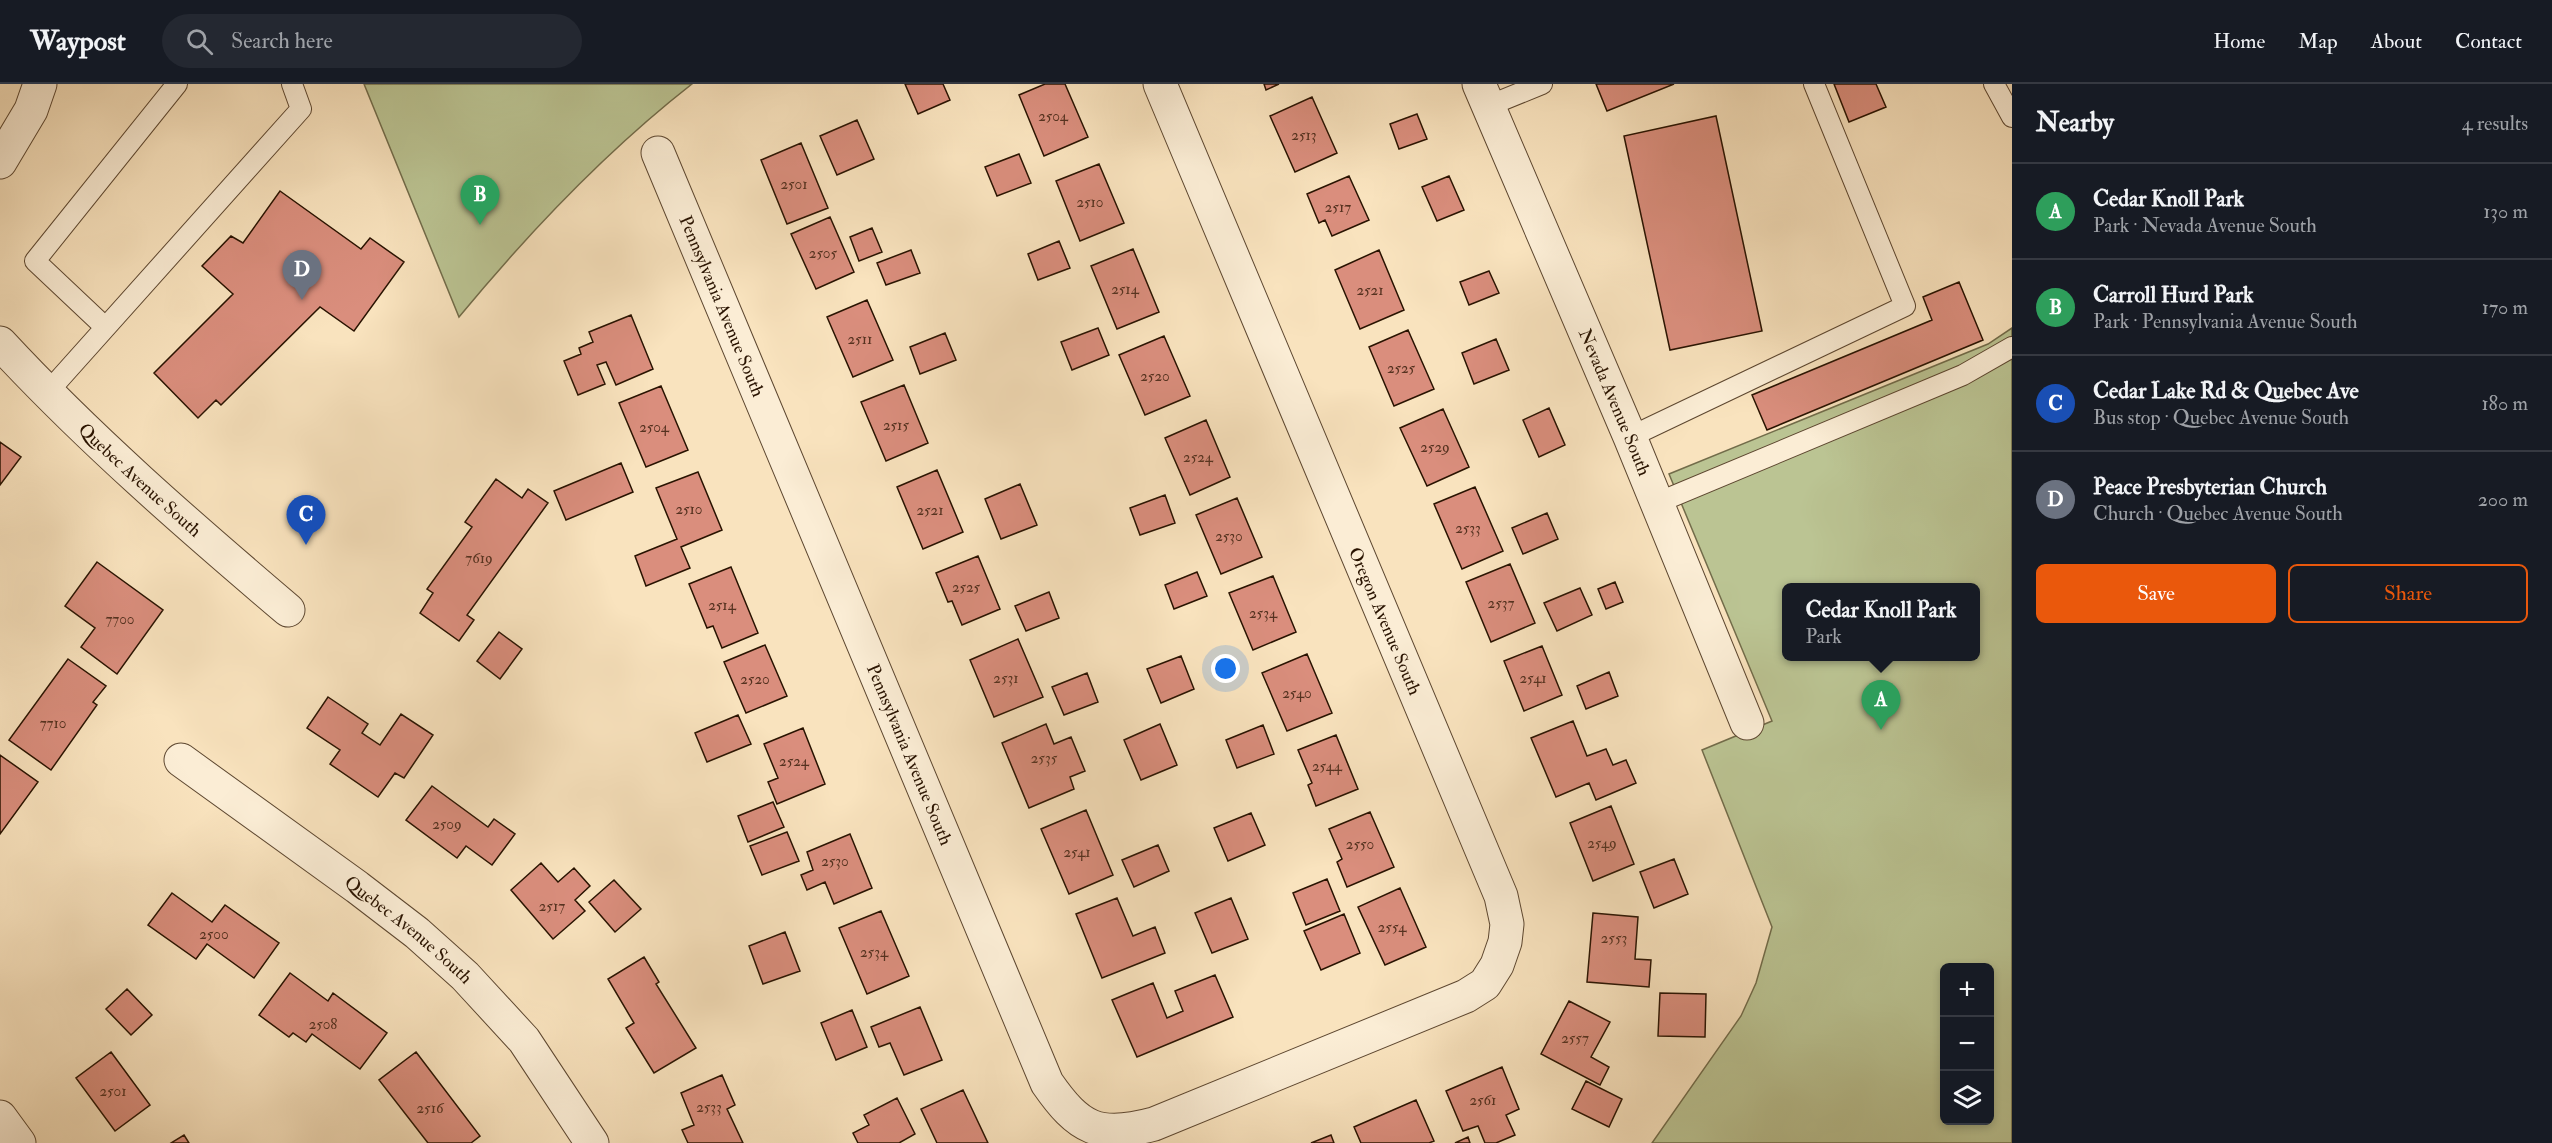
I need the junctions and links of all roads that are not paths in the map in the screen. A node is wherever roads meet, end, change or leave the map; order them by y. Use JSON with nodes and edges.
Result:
{"nodes":[{"id":1,"x":40,"y":84,"type":"edge"},
{"id":2,"x":177,"y":84,"type":"edge"},
{"id":3,"x":292,"y":84,"type":"edge"},
{"id":4,"x":1160,"y":84,"type":"edge"},
{"id":5,"x":1542,"y":84,"type":"edge"},
{"id":6,"x":1814,"y":84,"type":"edge"},
{"id":7,"x":1994,"y":84,"type":"edge"},
{"id":8,"x":1483,"y":95,"type":"edge"},
{"id":9,"x":2010,"y":112,"type":"edge"},
{"id":10,"x":658,"y":153,"type":"dead end"},
{"id":11,"x":0,"y":162,"type":"edge"},
{"id":12,"x":105,"y":327,"type":"junction"},
{"id":13,"x":0,"y":343,"type":"edge"},
{"id":14,"x":2012,"y":347,"type":"edge"},
{"id":15,"x":46,"y":393,"type":"junction"},
{"id":16,"x":1630,"y":438,"type":"junction"},
{"id":17,"x":1657,"y":503,"type":"junction"},
{"id":18,"x":288,"y":610,"type":"dead end"},
{"id":19,"x":1747,"y":723,"type":"dead end"},
{"id":20,"x":181,"y":760,"type":"dead end"},
{"id":21,"x":1310,"y":1059,"type":"joint"},
{"id":22,"x":0,"y":1117,"type":"edge"},
{"id":23,"x":19,"y":1143,"type":"edge"},
{"id":24,"x":592,"y":1143,"type":"edge"}],
"edges":[{"from":1,"to":11,"type":"street"},
{"from":2,"to":12,"type":"lane"},
{"from":3,"to":12,"type":"lane"},
{"from":4,"to":21,"type":"street","name":"Oregon Avenue South"},
{"from":5,"to":8,"type":"lane"},
{"from":6,"to":16,"type":"lane"},
{"from":7,"to":9,"type":"lane"},
{"from":8,"to":16,"type":"street","name":"Nevada Avenue South"},
{"from":10,"to":21,"type":"street","name":"Pennsylvania Avenue South"},
{"from":12,"to":15,"type":"lane"},
{"from":13,"to":15,"type":"street","name":"Quebec Avenue South"},
{"from":14,"to":17,"type":"lane"},
{"from":15,"to":18,"type":"street","name":"Quebec Avenue South"},
{"from":16,"to":17,"type":"street","name":"Nevada Avenue South"},
{"from":17,"to":19,"type":"street","name":"Nevada Avenue South"},
{"from":20,"to":24,"type":"street","name":"Quebec Avenue South"},
{"from":22,"to":23,"type":"street"}]}
